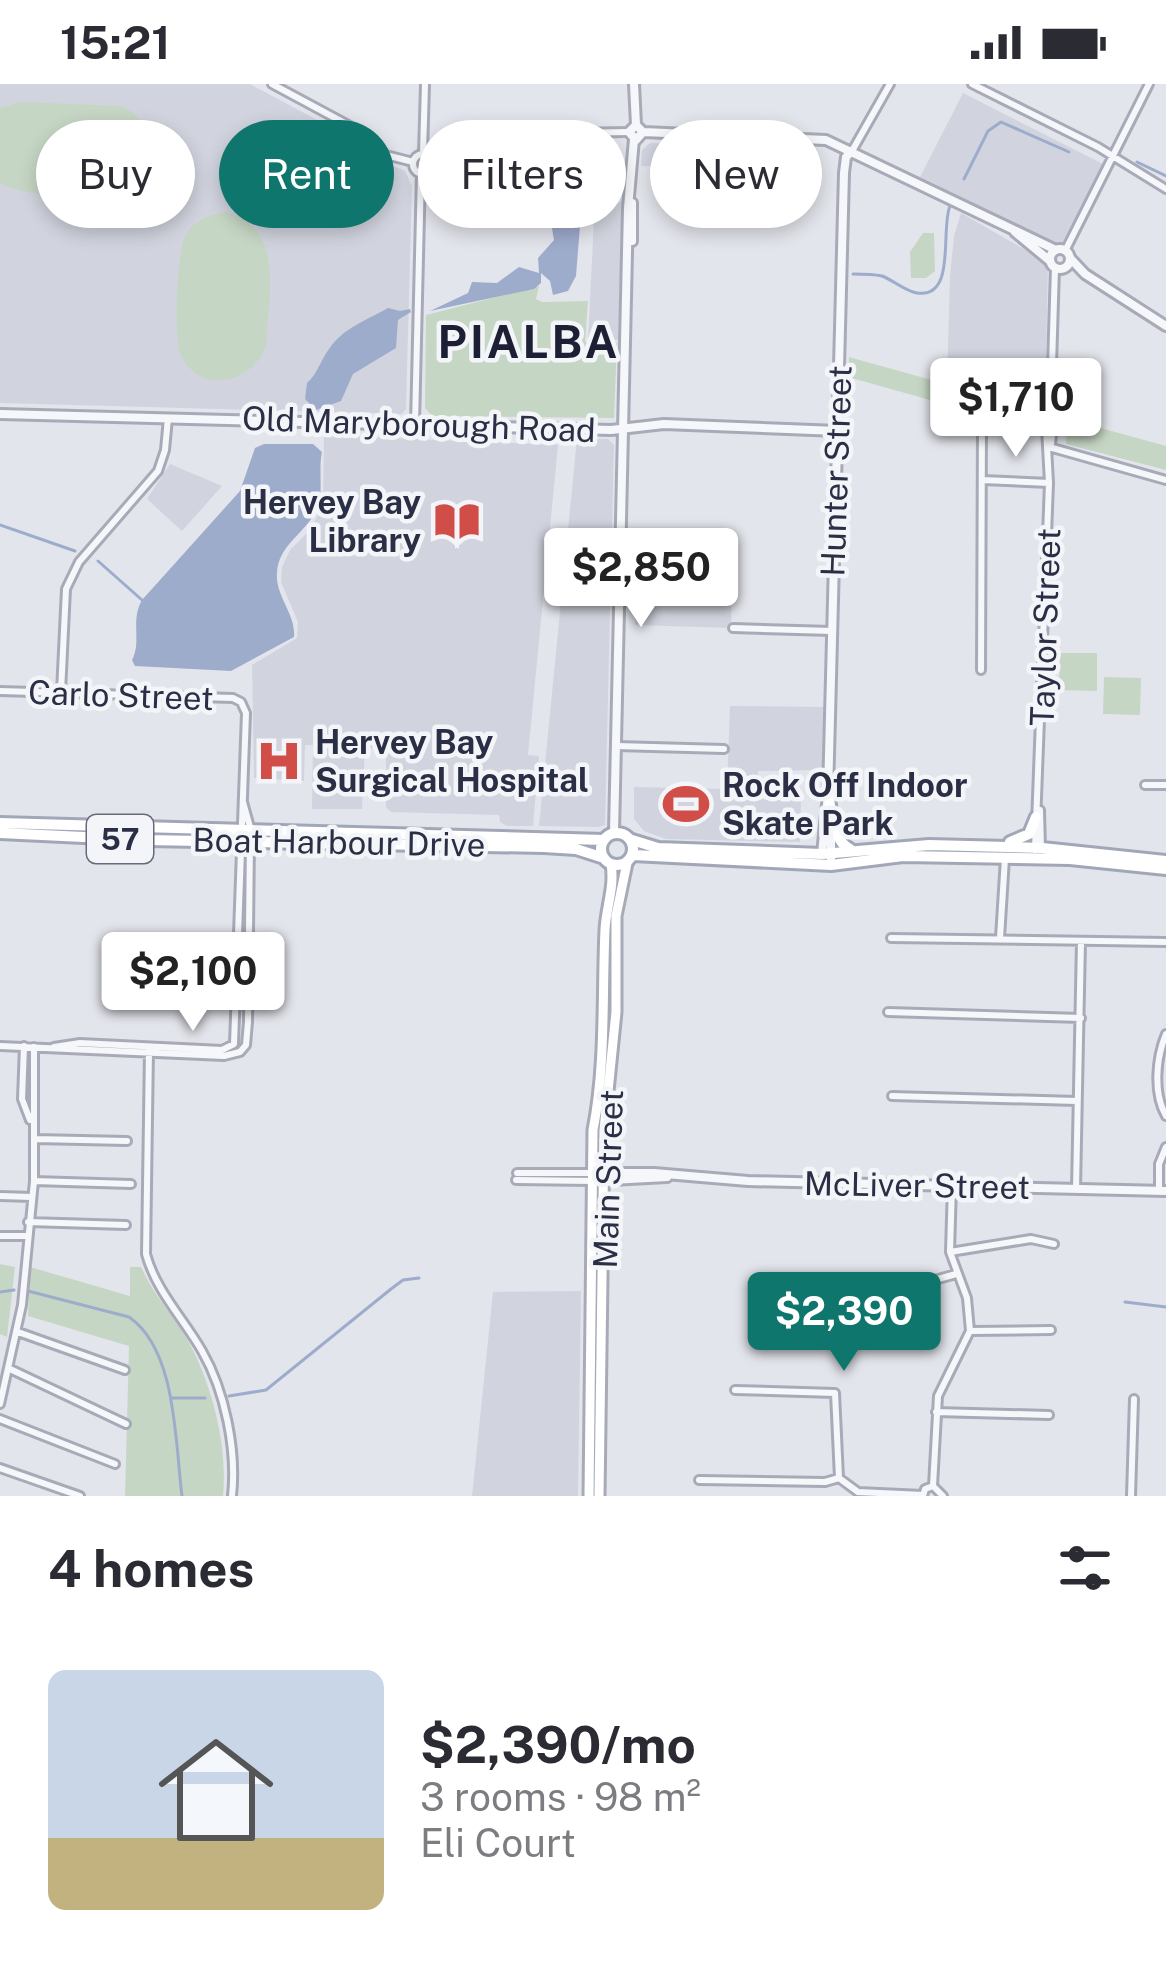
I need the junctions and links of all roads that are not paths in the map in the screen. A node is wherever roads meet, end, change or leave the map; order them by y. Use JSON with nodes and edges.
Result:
{"nodes":[{"id":1,"x":272,"y":84,"type":"edge"},
{"id":2,"x":425,"y":84,"type":"edge"},
{"id":3,"x":634,"y":84,"type":"edge"},
{"id":4,"x":890,"y":84,"type":"edge"},
{"id":5,"x":972,"y":84,"type":"edge"},
{"id":6,"x":1148,"y":84,"type":"edge"},
{"id":7,"x":423,"y":120,"type":"edge"},
{"id":8,"x":626,"y":132,"type":"edge"},
{"id":9,"x":635,"y":132,"type":"junction"},
{"id":10,"x":852,"y":151,"type":"junction"},
{"id":11,"x":418,"y":158,"type":"edge"},
{"id":12,"x":1113,"y":158,"type":"junction"},
{"id":13,"x":413,"y":162,"type":"junction"},
{"id":14,"x":418,"y":169,"type":"edge"},
{"id":15,"x":1166,"y":190,"type":"edge"},
{"id":16,"x":420,"y":228,"type":"edge"},
{"id":17,"x":1014,"y":231,"type":"junction"},
{"id":18,"x":1064,"y":253,"type":"junction"},
{"id":19,"x":1056,"y":266,"type":"junction"},
{"id":20,"x":1084,"y":274,"type":"junction"},
{"id":21,"x":1166,"y":326,"type":"edge"},
{"id":22,"x":0,"y":414,"type":"edge"},
{"id":23,"x":168,"y":418,"type":"junction"},
{"id":24,"x":982,"y":422,"type":"dead end"},
{"id":25,"x":416,"y":424,"type":"junction"},
{"id":26,"x":625,"y":428,"type":"junction"},
{"id":27,"x":838,"y":431,"type":"junction"},
{"id":28,"x":1049,"y":447,"type":"junction"},
{"id":29,"x":982,"y":480,"type":"junction"},
{"id":30,"x":1166,"y":480,"type":"edge"},
{"id":31,"x":1049,"y":483,"type":"junction"},
{"id":32,"x":733,"y":628,"type":"dead end"},
{"id":33,"x":832,"y":631,"type":"junction"},
{"id":34,"x":981,"y":670,"type":"dead end"},
{"id":35,"x":0,"y":691,"type":"edge"},
{"id":36,"x":61,"y":693,"type":"junction"},
{"id":37,"x":616,"y":746,"type":"junction"},
{"id":38,"x":724,"y":749,"type":"dead end"},
{"id":39,"x":1145,"y":784,"type":"dead end"},
{"id":40,"x":1166,"y":785,"type":"edge"},
{"id":41,"x":828,"y":794,"type":"junction"},
{"id":42,"x":1038,"y":812,"type":"junction"},
{"id":43,"x":0,"y":823,"type":"edge"},
{"id":44,"x":352,"y":831,"type":"junction"},
{"id":45,"x":0,"y":833,"type":"edge"},
{"id":46,"x":245,"y":834,"type":"junction"},
{"id":47,"x":609,"y":836,"type":"junction"},
{"id":48,"x":632,"y":840,"type":"junction"},
{"id":49,"x":400,"y":843,"type":"junction"},
{"id":50,"x":952,"y":845,"type":"junction"},
{"id":51,"x":859,"y":851,"type":"junction"},
{"id":52,"x":1038,"y":851,"type":"junction"},
{"id":53,"x":986,"y":852,"type":"junction"},
{"id":54,"x":1005,"y":858,"type":"junction"},
{"id":55,"x":630,"y":859,"type":"junction"},
{"id":56,"x":827,"y":859,"type":"junction"},
{"id":57,"x":607,"y":861,"type":"junction"},
{"id":58,"x":1166,"y":865,"type":"edge"},
{"id":59,"x":1001,"y":884,"type":"junction"},
{"id":60,"x":891,"y":938,"type":"dead end"},
{"id":61,"x":1000,"y":938,"type":"junction"},
{"id":62,"x":1082,"y":940,"type":"junction"},
{"id":63,"x":1166,"y":942,"type":"edge"},
{"id":64,"x":889,"y":1012,"type":"dead end"},
{"id":65,"x":1081,"y":1018,"type":"junction"},
{"id":66,"x":1166,"y":1034,"type":"edge"},
{"id":67,"x":0,"y":1046,"type":"edge"},
{"id":68,"x":24,"y":1046,"type":"junction"},
{"id":69,"x":34,"y":1047,"type":"junction"},
{"id":70,"x":149,"y":1050,"type":"junction"},
{"id":71,"x":233,"y":1051,"type":"junction"},
{"id":72,"x":892,"y":1096,"type":"dead end"},
{"id":73,"x":1077,"y":1101,"type":"junction"},
{"id":74,"x":1166,"y":1116,"type":"edge"},
{"id":75,"x":32,"y":1124,"type":"junction"},
{"id":76,"x":33,"y":1138,"type":"junction"},
{"id":77,"x":127,"y":1141,"type":"dead end"},
{"id":78,"x":1166,"y":1147,"type":"edge"},
{"id":79,"x":517,"y":1176,"type":"dead end"},
{"id":80,"x":598,"y":1177,"type":"junction"},
{"id":81,"x":34,"y":1181,"type":"junction"},
{"id":82,"x":131,"y":1184,"type":"dead end"},
{"id":83,"x":952,"y":1186,"type":"junction"},
{"id":84,"x":1076,"y":1189,"type":"junction"},
{"id":85,"x":1162,"y":1191,"type":"edge"},
{"id":86,"x":0,"y":1196,"type":"edge"},
{"id":87,"x":32,"y":1197,"type":"junction"},
{"id":88,"x":28,"y":1222,"type":"junction"},
{"id":89,"x":126,"y":1226,"type":"dead end"},
{"id":90,"x":26,"y":1236,"type":"junction"},
{"id":91,"x":0,"y":1237,"type":"edge"},
{"id":92,"x":1054,"y":1244,"type":"dead end"},
{"id":93,"x":950,"y":1252,"type":"junction"},
{"id":94,"x":956,"y":1274,"type":"junction"},
{"id":95,"x":768,"y":1286,"type":"dead end"},
{"id":96,"x":1051,"y":1330,"type":"dead end"},
{"id":97,"x":970,"y":1331,"type":"junction"},
{"id":98,"x":18,"y":1332,"type":"junction"},
{"id":99,"x":10,"y":1369,"type":"junction"},
{"id":100,"x":125,"y":1370,"type":"dead end"},
{"id":101,"x":735,"y":1390,"type":"dead end"},
{"id":102,"x":1134,"y":1399,"type":"dead end"},
{"id":103,"x":0,"y":1404,"type":"edge"},
{"id":104,"x":936,"y":1412,"type":"junction"},
{"id":105,"x":1049,"y":1415,"type":"dead end"},
{"id":106,"x":0,"y":1419,"type":"edge"},
{"id":107,"x":125,"y":1424,"type":"dead end"},
{"id":108,"x":115,"y":1464,"type":"dead end"},
{"id":109,"x":0,"y":1468,"type":"edge"},
{"id":110,"x":839,"y":1478,"type":"junction"},
{"id":111,"x":699,"y":1480,"type":"dead end"},
{"id":112,"x":934,"y":1486,"type":"junction"},
{"id":113,"x":80,"y":1496,"type":"edge"},
{"id":114,"x":232,"y":1496,"type":"edge"},
{"id":115,"x":589,"y":1496,"type":"edge"},
{"id":116,"x":599,"y":1496,"type":"edge"},
{"id":117,"x":922,"y":1496,"type":"edge"},
{"id":118,"x":944,"y":1496,"type":"edge"},
{"id":119,"x":1131,"y":1496,"type":"edge"}],
"edges":[{"from":1,"to":13,"type":"street"},
{"from":2,"to":7,"type":"street"},
{"from":3,"to":9,"type":"street"},
{"from":4,"to":10,"type":"street"},
{"from":5,"to":12,"type":"street"},
{"from":6,"to":12,"type":"street"},
{"from":8,"to":9,"type":"street"},
{"from":9,"to":10,"type":"street"},
{"from":9,"to":26,"type":"street"},
{"from":10,"to":17,"type":"street"},
{"from":10,"to":27,"type":"street","name":"Hunter Street"},
{"from":11,"to":13,"type":"street"},
{"from":12,"to":15,"type":"street"},
{"from":12,"to":18,"type":"street"},
{"from":13,"to":14,"type":"street"},
{"from":16,"to":25,"type":"street"},
{"from":17,"to":18,"type":"street"},
{"from":17,"to":19,"type":"street"},
{"from":18,"to":19,"type":"street"},
{"from":18,"to":19,"type":"street"},
{"from":18,"to":20,"type":"street"},
{"from":19,"to":20,"type":"street"},
{"from":19,"to":28,"type":"street","name":"Taylor Street"},
{"from":20,"to":21,"type":"street"},
{"from":22,"to":23,"type":"street","name":"Old Maryborough Road"},
{"from":23,"to":25,"type":"street","name":"Old Maryborough Road"},
{"from":23,"to":36,"type":"street"},
{"from":24,"to":29,"type":"street"},
{"from":25,"to":26,"type":"street","name":"Old Maryborough Road"},
{"from":26,"to":27,"type":"street","name":"Old Maryborough Road"},
{"from":26,"to":37,"type":"street"},
{"from":27,"to":33,"type":"street","name":"Hunter Street"},
{"from":28,"to":30,"type":"street"},
{"from":28,"to":31,"type":"street","name":"Taylor Street"},
{"from":29,"to":31,"type":"street"},
{"from":29,"to":34,"type":"street"},
{"from":31,"to":42,"type":"street","name":"Taylor Street"},
{"from":32,"to":33,"type":"street"},
{"from":33,"to":41,"type":"street","name":"Hunter Street"},
{"from":35,"to":36,"type":"street","name":"Carlo Street"},
{"from":36,"to":46,"type":"street","name":"Carlo Street"},
{"from":37,"to":38,"type":"street"},
{"from":37,"to":47,"type":"street"},
{"from":39,"to":40,"type":"street"},
{"from":41,"to":51,"type":"main road"},
{"from":41,"to":56,"type":"street","name":"Hunter Street"},
{"from":42,"to":52,"type":"street","name":"Taylor Street"},
{"from":42,"to":53,"type":"main road"},
{"from":43,"to":46,"type":"main road","name":"Boat Harbour Drive","number":"57"},
{"from":44,"to":46,"type":"main road","name":"Boat Harbour Drive","number":"57"},
{"from":44,"to":47,"type":"main road","name":"Boat Harbour Drive","number":"57"},
{"from":44,"to":49,"type":"main road"},
{"from":45,"to":46,"type":"main road","name":"Boat Harbour Drive","number":"57"},
{"from":46,"to":49,"type":"main road","name":"Boat Harbour Drive","number":"57"},
{"from":46,"to":71,"type":"street"},
{"from":46,"to":71,"type":"street"},
{"from":47,"to":48,"type":"main road","number":"57"},
{"from":47,"to":57,"type":"main road"},
{"from":48,"to":55,"type":"main road"},
{"from":48,"to":56,"type":"main road","number":"57"},
{"from":49,"to":57,"type":"main road","name":"Boat Harbour Drive","number":"57"},
{"from":50,"to":51,"type":"main road","number":"57"},
{"from":50,"to":53,"type":"main road","number":"57"},
{"from":50,"to":54,"type":"main road"},
{"from":51,"to":56,"type":"main road","number":"57"},
{"from":52,"to":53,"type":"main road","number":"57"},
{"from":52,"to":54,"type":"main road","number":"57"},
{"from":52,"to":58,"type":"main road","number":"57"},
{"from":53,"to":54,"type":"main road","number":"57"},
{"from":53,"to":56,"type":"main road","number":"57"},
{"from":53,"to":59,"type":"street"},
{"from":54,"to":59,"type":"street"},
{"from":55,"to":56,"type":"main road","number":"57"},
{"from":55,"to":57,"type":"main road","number":"57"},
{"from":55,"to":80,"type":"main road","name":"Main Street"},
{"from":57,"to":80,"type":"main road","name":"Main Street"},
{"from":59,"to":61,"type":"street"},
{"from":60,"to":61,"type":"street"},
{"from":61,"to":62,"type":"street"},
{"from":62,"to":63,"type":"street"},
{"from":62,"to":65,"type":"street"},
{"from":64,"to":65,"type":"street"},
{"from":65,"to":73,"type":"street"},
{"from":66,"to":74,"type":"street"},
{"from":67,"to":68,"type":"street"},
{"from":68,"to":69,"type":"street"},
{"from":68,"to":75,"type":"street"},
{"from":69,"to":70,"type":"street"},
{"from":69,"to":75,"type":"street"},
{"from":70,"to":71,"type":"street"},
{"from":70,"to":114,"type":"street"},
{"from":72,"to":73,"type":"street"},
{"from":73,"to":84,"type":"street"},
{"from":75,"to":76,"type":"street"},
{"from":76,"to":77,"type":"street"},
{"from":76,"to":81,"type":"street"},
{"from":78,"to":85,"type":"street"},
{"from":79,"to":80,"type":"street","name":"McLiver Street"},
{"from":80,"to":83,"type":"street","name":"McLiver Street"},
{"from":80,"to":115,"type":"main road","name":"Main Street"},
{"from":80,"to":116,"type":"main road","name":"Main Street"},
{"from":81,"to":82,"type":"street"},
{"from":81,"to":87,"type":"street"},
{"from":83,"to":84,"type":"street","name":"McLiver Street"},
{"from":83,"to":93,"type":"street"},
{"from":84,"to":85,"type":"street","name":"McLiver Street"},
{"from":86,"to":87,"type":"street"},
{"from":87,"to":88,"type":"street"},
{"from":88,"to":89,"type":"street"},
{"from":88,"to":90,"type":"street"},
{"from":90,"to":91,"type":"street"},
{"from":90,"to":98,"type":"street"},
{"from":92,"to":93,"type":"street"},
{"from":93,"to":94,"type":"street"},
{"from":94,"to":95,"type":"street"},
{"from":94,"to":97,"type":"street"},
{"from":96,"to":97,"type":"street"},
{"from":97,"to":104,"type":"street"},
{"from":98,"to":99,"type":"street"},
{"from":98,"to":100,"type":"street"},
{"from":99,"to":103,"type":"street"},
{"from":99,"to":107,"type":"street"},
{"from":101,"to":110,"type":"street"},
{"from":102,"to":119,"type":"street"},
{"from":104,"to":105,"type":"street"},
{"from":104,"to":112,"type":"street"},
{"from":106,"to":108,"type":"street"},
{"from":109,"to":113,"type":"street"},
{"from":110,"to":111,"type":"street"},
{"from":110,"to":117,"type":"street"},
{"from":112,"to":117,"type":"street"},
{"from":112,"to":118,"type":"street"}]}
